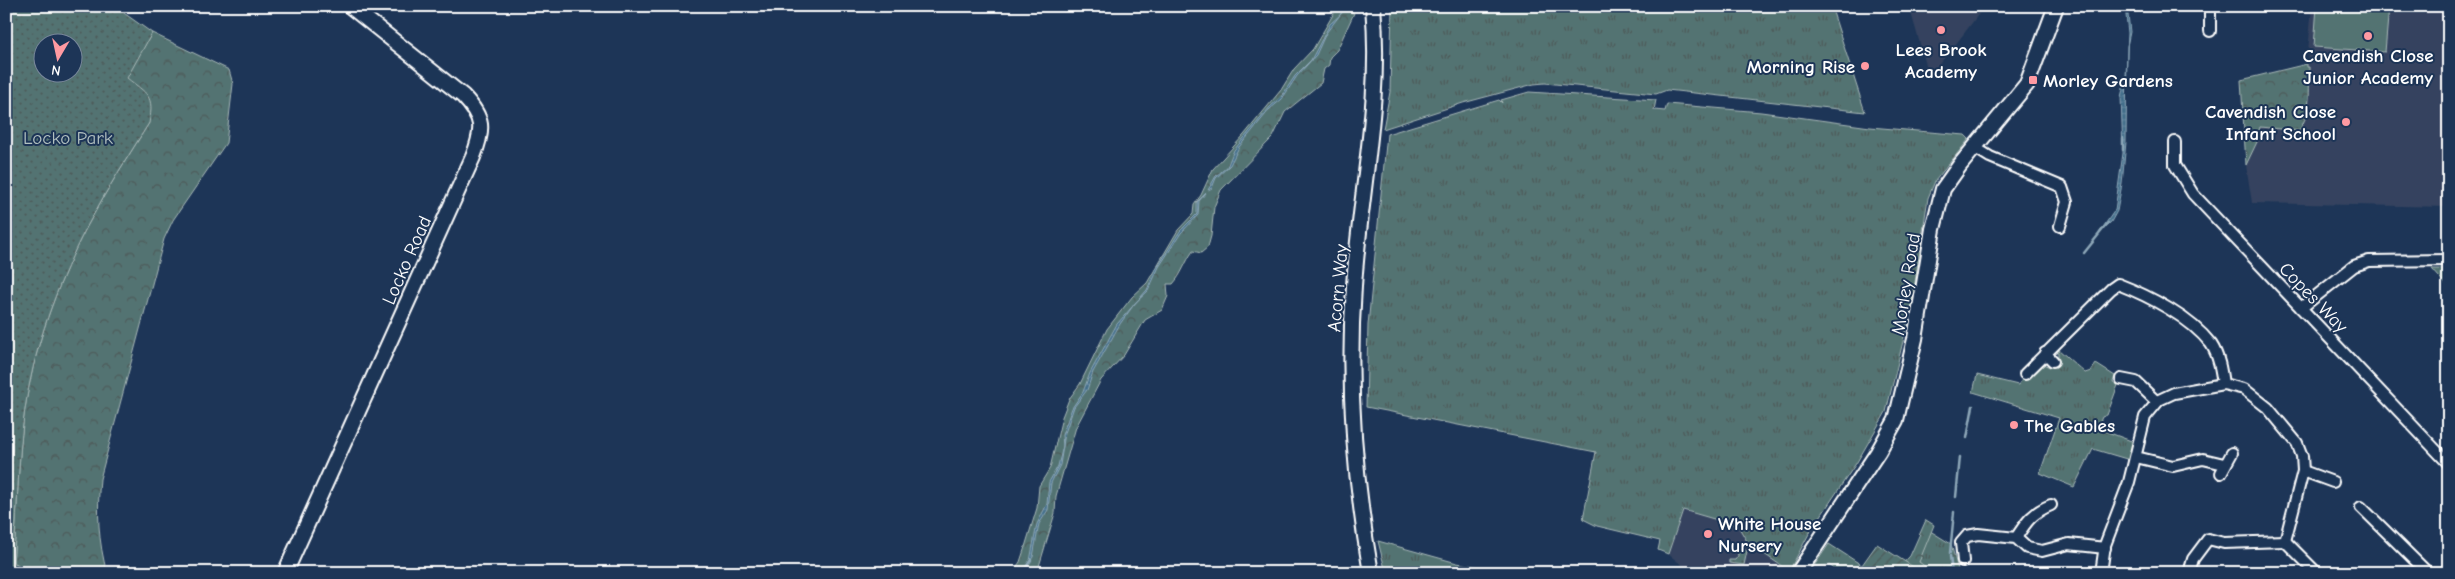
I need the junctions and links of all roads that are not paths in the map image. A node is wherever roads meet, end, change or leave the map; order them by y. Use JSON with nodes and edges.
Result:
{"nodes":[{"id":1,"x":350,"y":6,"type":"edge"},
{"id":2,"x":1373,"y":6,"type":"edge"},
{"id":3,"x":2056,"y":6,"type":"edge"},
{"id":4,"x":2210,"y":6,"type":"edge"},
{"id":5,"x":2210,"y":31,"type":"dead end"},
{"id":6,"x":2175,"y":142,"type":"dead end"},
{"id":7,"x":1974,"y":147,"type":"junction"},
{"id":8,"x":2060,"y":226,"type":"dead end"},
{"id":9,"x":2449,"y":260,"type":"edge"},
{"id":10,"x":2301,"y":308,"type":"junction"},
{"id":11,"x":2045,"y":353,"type":"junction"},
{"id":12,"x":2053,"y":361,"type":"dead end"},
{"id":13,"x":2024,"y":374,"type":"dead end"},
{"id":14,"x":2121,"y":379,"type":"dead end"},
{"id":15,"x":2223,"y":384,"type":"junction"},
{"id":16,"x":2157,"y":402,"type":"junction"},
{"id":17,"x":2232,"y":453,"type":"dead end"},
{"id":18,"x":2136,"y":457,"type":"junction"},
{"id":19,"x":2449,"y":464,"type":"edge"},
{"id":20,"x":2303,"y":471,"type":"junction"},
{"id":21,"x":2333,"y":482,"type":"dead end"},
{"id":22,"x":2052,"y":505,"type":"dead end"},
{"id":23,"x":2361,"y":507,"type":"dead end"},
{"id":24,"x":2016,"y":538,"type":"junction"},
{"id":25,"x":2285,"y":541,"type":"junction"},
{"id":26,"x":2104,"y":548,"type":"junction"},
{"id":27,"x":1963,"y":562,"type":"dead end"},
{"id":28,"x":286,"y":573,"type":"edge"},
{"id":29,"x":1371,"y":573,"type":"edge"},
{"id":30,"x":1798,"y":573,"type":"edge"},
{"id":31,"x":2102,"y":573,"type":"edge"},
{"id":32,"x":2189,"y":573,"type":"edge"},
{"id":33,"x":2317,"y":573,"type":"edge"},
{"id":34,"x":2428,"y":573,"type":"edge"}],
"edges":[{"from":1,"to":28,"type":"street","name":"Locko Road"},
{"from":2,"to":29,"type":"street","name":"Acorn Way"},
{"from":3,"to":7,"type":"street","name":"Morley Road"},
{"from":4,"to":5,"type":"street"},
{"from":6,"to":10,"type":"street","name":"Copes Way"},
{"from":7,"to":8,"type":"street"},
{"from":7,"to":30,"type":"street","name":"Morley Road"},
{"from":9,"to":10,"type":"street"},
{"from":10,"to":19,"type":"street","name":"Copes Way"},
{"from":11,"to":12,"type":"street"},
{"from":11,"to":13,"type":"street"},
{"from":11,"to":15,"type":"street"},
{"from":14,"to":16,"type":"street"},
{"from":15,"to":16,"type":"street"},
{"from":15,"to":20,"type":"street"},
{"from":16,"to":18,"type":"street"},
{"from":17,"to":18,"type":"street"},
{"from":18,"to":26,"type":"street"},
{"from":20,"to":21,"type":"street"},
{"from":20,"to":25,"type":"street"},
{"from":22,"to":24,"type":"street"},
{"from":23,"to":34,"type":"street"},
{"from":24,"to":26,"type":"street"},
{"from":24,"to":27,"type":"street"},
{"from":25,"to":32,"type":"street"},
{"from":25,"to":33,"type":"street"},
{"from":26,"to":31,"type":"street"}]}
